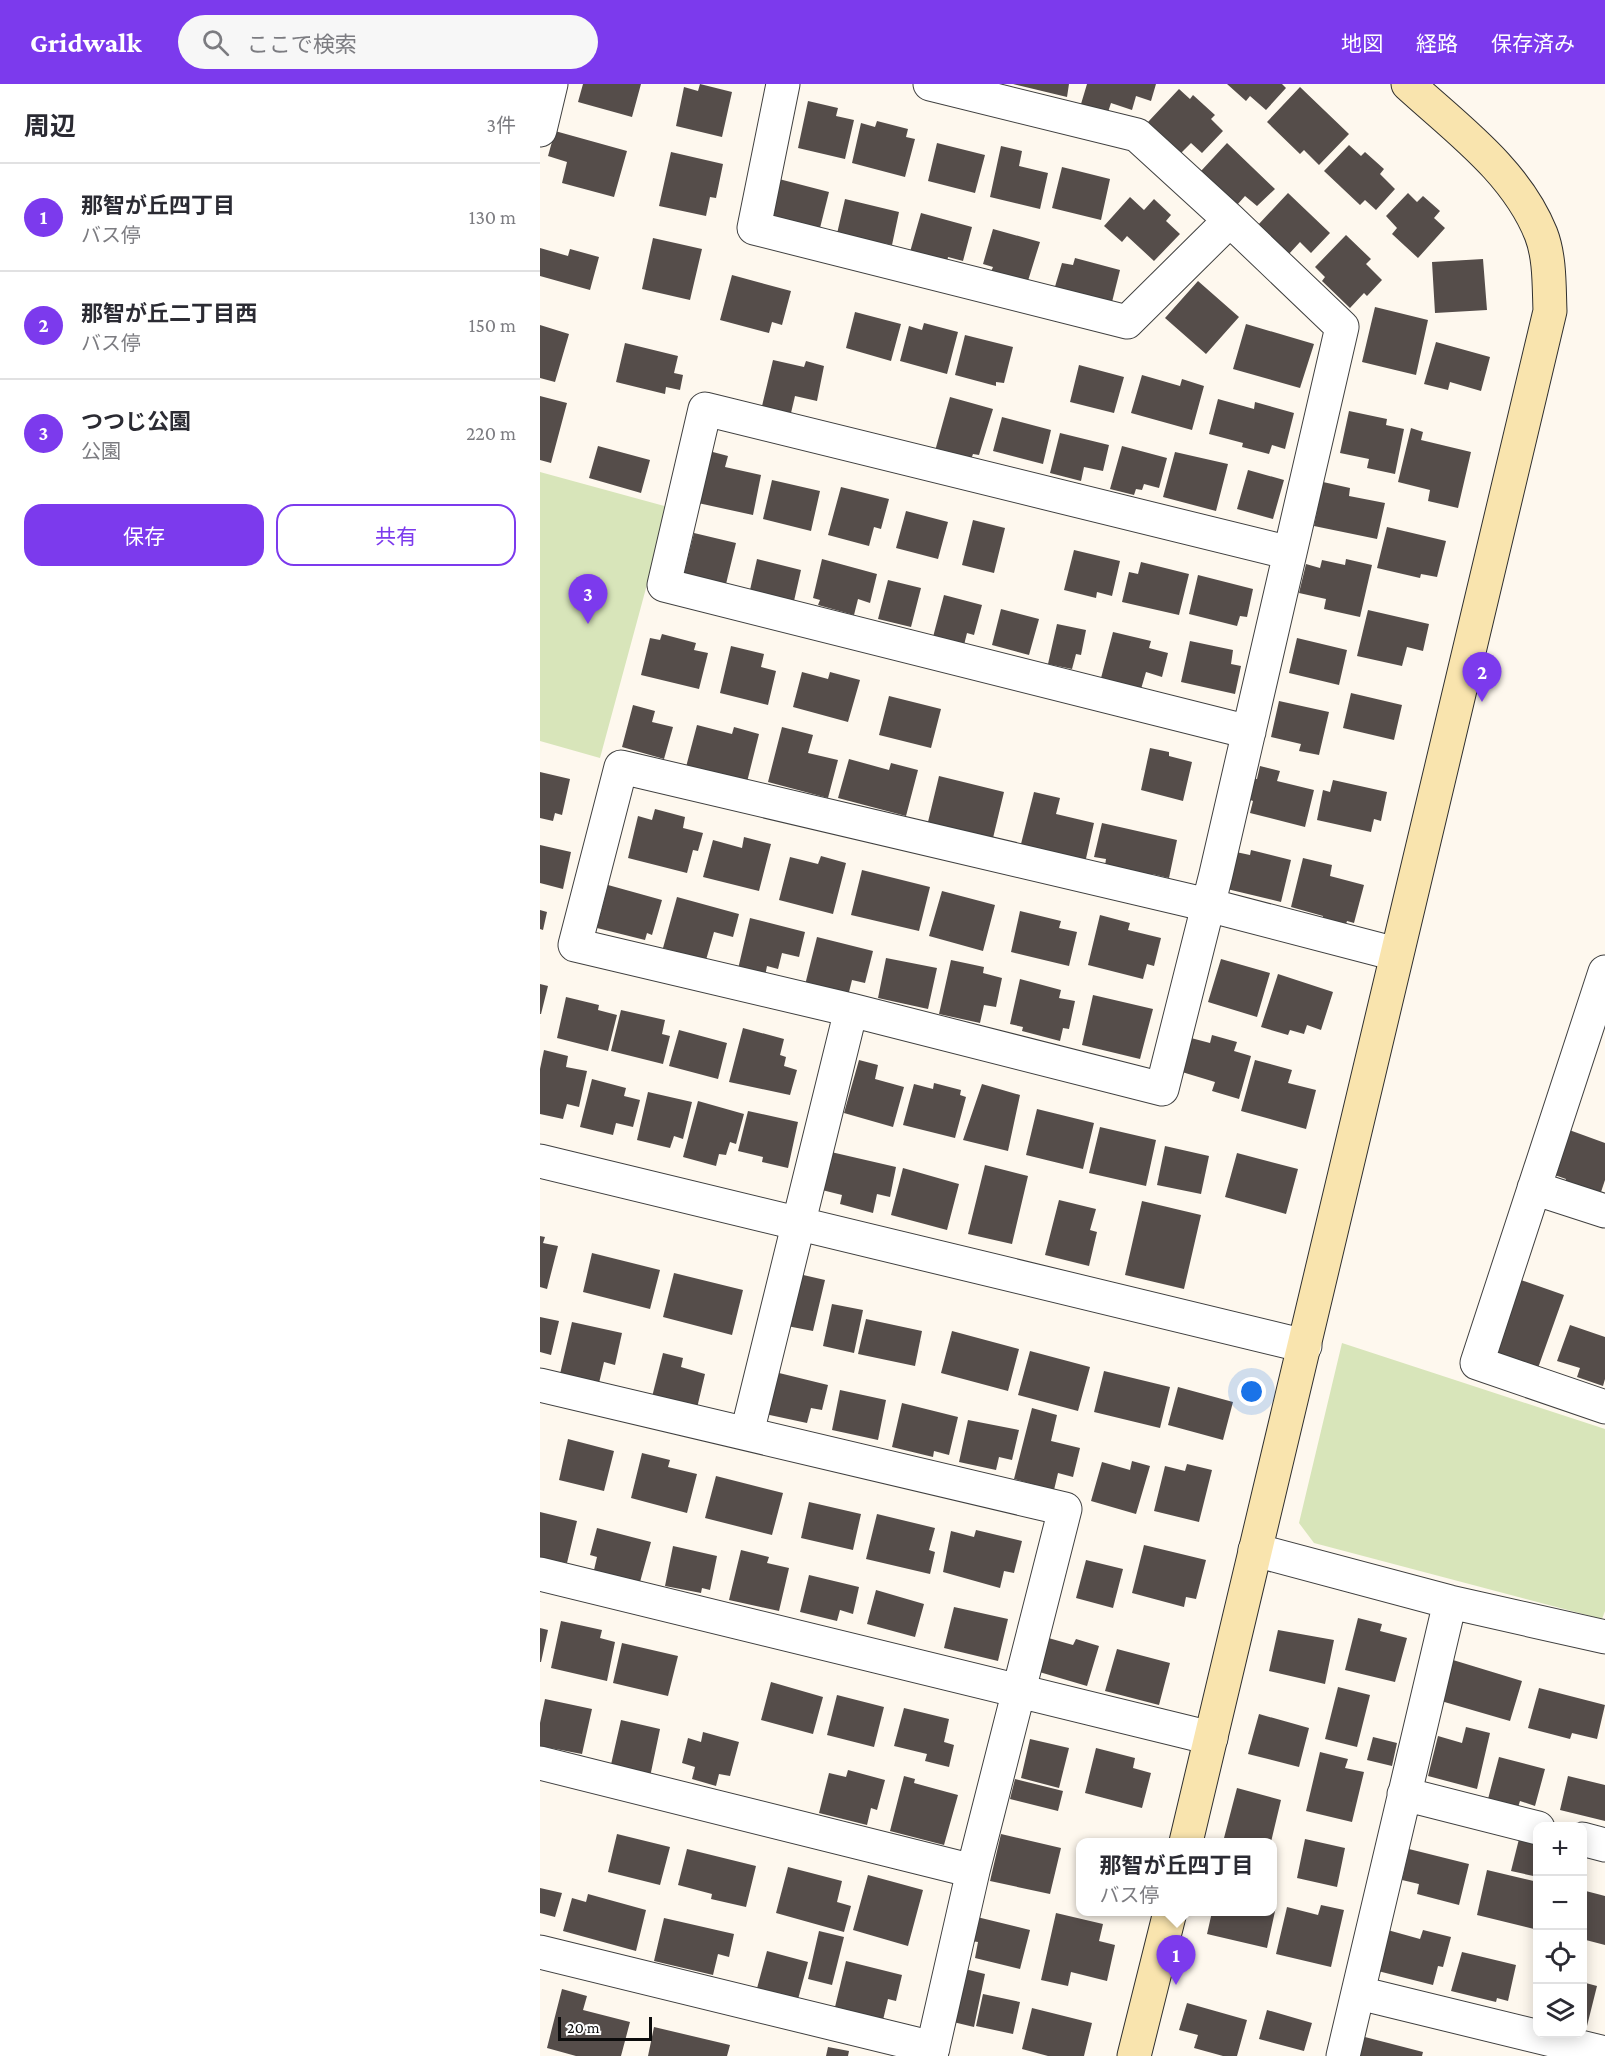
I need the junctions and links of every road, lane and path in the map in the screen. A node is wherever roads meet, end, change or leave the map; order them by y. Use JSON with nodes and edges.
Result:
{"nodes":[{"id":1,"x":551,"y":84,"type":"edge"},
{"id":2,"x":783,"y":84,"type":"edge"},
{"id":3,"x":930,"y":84,"type":"edge"},
{"id":4,"x":1408,"y":84,"type":"edge"},
{"id":5,"x":985,"y":90,"type":"edge"},
{"id":6,"x":540,"y":130,"type":"edge"},
{"id":7,"x":1230,"y":220,"type":"junction"},
{"id":8,"x":1290,"y":553,"type":"junction"},
{"id":9,"x":1249,"y":732,"type":"junction"},
{"id":10,"x":1208,"y":905,"type":"junction"},
{"id":11,"x":1396,"y":954,"type":"junction"},
{"id":12,"x":1605,"y":972,"type":"edge"},
{"id":13,"x":851,"y":1010,"type":"junction"},
{"id":14,"x":1599,"y":1011,"type":"edge"},
{"id":15,"x":540,"y":1161,"type":"edge"},
{"id":16,"x":1534,"y":1188,"type":"junction"},
{"id":17,"x":1605,"y":1211,"type":"edge"},
{"id":18,"x":798,"y":1222,"type":"junction"},
{"id":19,"x":1305,"y":1346,"type":"junction"},
{"id":20,"x":540,"y":1386,"type":"edge"},
{"id":21,"x":1605,"y":1407,"type":"edge"},
{"id":22,"x":747,"y":1433,"type":"junction"},
{"id":23,"x":1254,"y":1550,"type":"junction"},
{"id":24,"x":540,"y":1574,"type":"edge"},
{"id":25,"x":1450,"y":1602,"type":"junction"},
{"id":26,"x":1605,"y":1637,"type":"edge"},
{"id":27,"x":1020,"y":1690,"type":"junction"},
{"id":28,"x":1211,"y":1738,"type":"junction"},
{"id":29,"x":540,"y":1763,"type":"edge"},
{"id":30,"x":1404,"y":1794,"type":"junction"},
{"id":31,"x":1533,"y":1827,"type":"edge"},
{"id":32,"x":1187,"y":1838,"type":"edge"},
{"id":33,"x":1587,"y":1840,"type":"edge"},
{"id":34,"x":1605,"y":1845,"type":"edge"},
{"id":35,"x":973,"y":1871,"type":"junction"},
{"id":36,"x":1169,"y":1916,"type":"edge"},
{"id":37,"x":540,"y":1952,"type":"edge"},
{"id":38,"x":1359,"y":1993,"type":"junction"},
{"id":39,"x":932,"y":2052,"type":"edge"},
{"id":40,"x":1605,"y":2053,"type":"edge"},
{"id":41,"x":1134,"y":2056,"type":"edge"},
{"id":42,"x":1343,"y":2056,"type":"edge"}],
"edges":[{"from":1,"to":6,"type":"street"},
{"from":2,"to":7,"type":"street"},
{"from":3,"to":5,"type":"street"},
{"from":4,"to":11,"type":"street"},
{"from":5,"to":7,"type":"street"},
{"from":7,"to":8,"type":"street"},
{"from":8,"to":9,"type":"street"},
{"from":8,"to":9,"type":"street"},
{"from":9,"to":10,"type":"street"},
{"from":10,"to":11,"type":"street"},
{"from":10,"to":13,"type":"street"},
{"from":10,"to":13,"type":"street"},
{"from":11,"to":19,"type":"street"},
{"from":12,"to":14,"type":"street"},
{"from":13,"to":18,"type":"street"},
{"from":14,"to":16,"type":"street"},
{"from":15,"to":18,"type":"street"},
{"from":16,"to":17,"type":"street"},
{"from":16,"to":21,"type":"street"},
{"from":18,"to":19,"type":"street"},
{"from":18,"to":22,"type":"street"},
{"from":19,"to":23,"type":"street"},
{"from":20,"to":22,"type":"street"},
{"from":22,"to":27,"type":"street"},
{"from":23,"to":25,"type":"street"},
{"from":23,"to":28,"type":"street"},
{"from":24,"to":27,"type":"street"},
{"from":25,"to":26,"type":"street"},
{"from":25,"to":30,"type":"street"},
{"from":27,"to":28,"type":"street"},
{"from":27,"to":35,"type":"street"},
{"from":28,"to":32,"type":"street"},
{"from":29,"to":35,"type":"street"},
{"from":30,"to":31,"type":"street"},
{"from":30,"to":38,"type":"street"},
{"from":33,"to":34,"type":"street"},
{"from":35,"to":39,"type":"street"},
{"from":36,"to":41,"type":"street"},
{"from":37,"to":39,"type":"street"},
{"from":38,"to":40,"type":"street"},
{"from":38,"to":42,"type":"street"}]}
